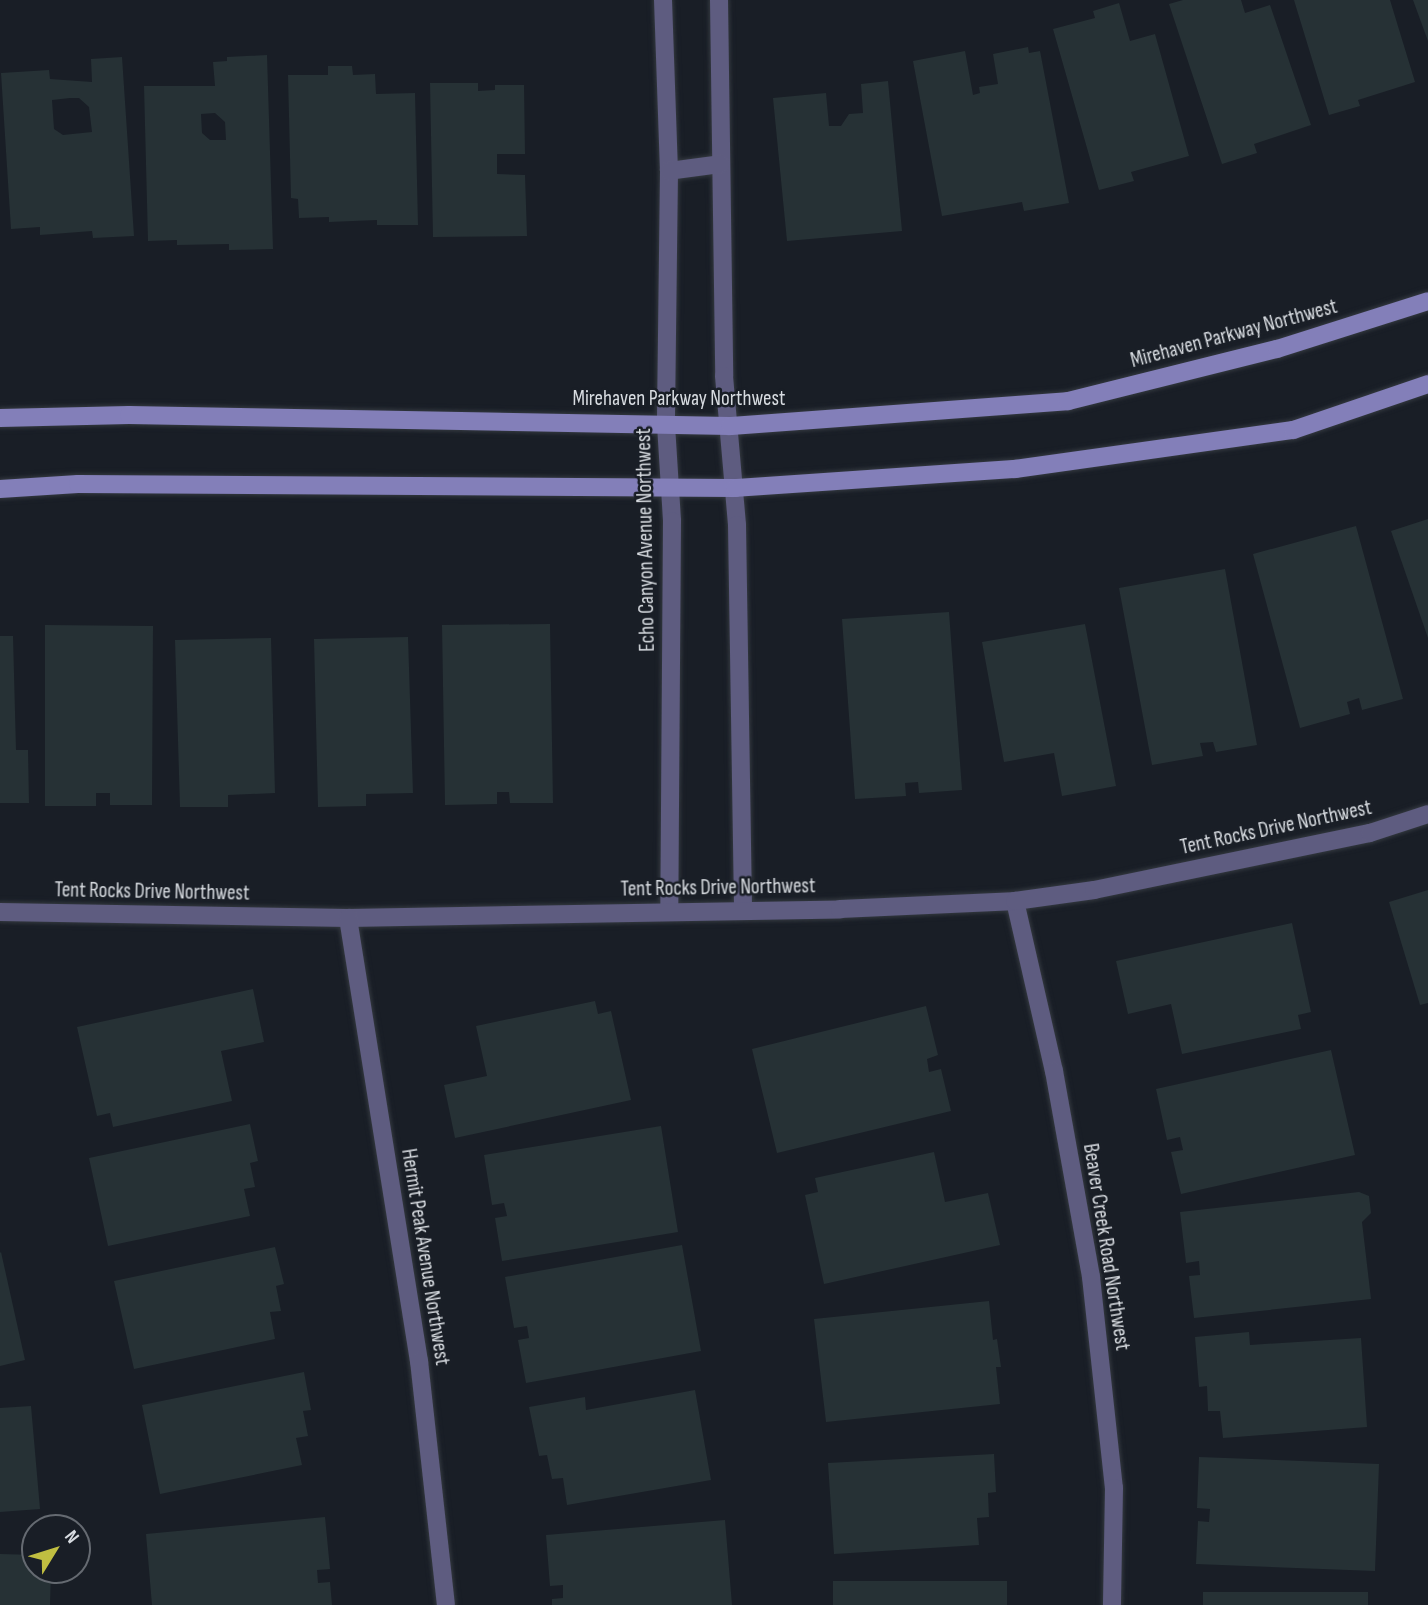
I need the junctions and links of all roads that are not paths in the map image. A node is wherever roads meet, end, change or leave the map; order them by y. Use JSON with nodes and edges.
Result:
{"nodes":[{"id":1,"x":663,"y":0,"type":"edge"},
{"id":2,"x":719,"y":0,"type":"edge"},
{"id":3,"x":721,"y":164,"type":"junction"},
{"id":4,"x":669,"y":171,"type":"junction"},
{"id":5,"x":1428,"y":301,"type":"edge"},
{"id":6,"x":1428,"y":384,"type":"edge"},
{"id":7,"x":0,"y":418,"type":"edge"},
{"id":8,"x":666,"y":425,"type":"junction"},
{"id":9,"x":730,"y":426,"type":"junction"},
{"id":10,"x":668,"y":485,"type":"junction"},
{"id":11,"x":735,"y":488,"type":"junction"},
{"id":12,"x":0,"y":489,"type":"edge"},
{"id":13,"x":1428,"y":814,"type":"edge"},
{"id":14,"x":1015,"y":901,"type":"junction"},
{"id":15,"x":743,"y":909,"type":"junction"},
{"id":16,"x":0,"y":912,"type":"edge"},
{"id":17,"x":669,"y":912,"type":"junction"},
{"id":18,"x":348,"y":918,"type":"junction"},
{"id":19,"x":446,"y":1605,"type":"edge"},
{"id":20,"x":1112,"y":1605,"type":"edge"}],
"edges":[{"from":1,"to":4,"type":"street","name":"Echo Canyon Avenue Northwest"},
{"from":2,"to":3,"type":"street"},
{"from":3,"to":4,"type":"street"},
{"from":3,"to":9,"type":"street"},
{"from":4,"to":8,"type":"street","name":"Echo Canyon Avenue Northwest"},
{"from":5,"to":9,"type":"street","name":"Mirehaven Parkway Northwest"},
{"from":6,"to":11,"type":"street"},
{"from":7,"to":8,"type":"street","name":"Mirehaven Parkway Northwest"},
{"from":8,"to":9,"type":"street","name":"Mirehaven Parkway Northwest"},
{"from":8,"to":10,"type":"street","name":"Echo Canyon Avenue Northwest"},
{"from":9,"to":11,"type":"street"},
{"from":10,"to":11,"type":"street"},
{"from":10,"to":12,"type":"street"},
{"from":10,"to":17,"type":"street","name":"Echo Canyon Avenue Northwest"},
{"from":11,"to":15,"type":"street"},
{"from":13,"to":14,"type":"street","name":"Tent Rocks Drive Northwest"},
{"from":14,"to":15,"type":"street","name":"Tent Rocks Drive Northwest"},
{"from":14,"to":20,"type":"street","name":"Beaver Creek Road Northwest"},
{"from":15,"to":17,"type":"street","name":"Tent Rocks Drive Northwest"},
{"from":16,"to":18,"type":"street","name":"Tent Rocks Drive Northwest"},
{"from":17,"to":18,"type":"street","name":"Tent Rocks Drive Northwest"},
{"from":18,"to":19,"type":"street","name":"Hermit Peak Avenue Northwest"}]}
